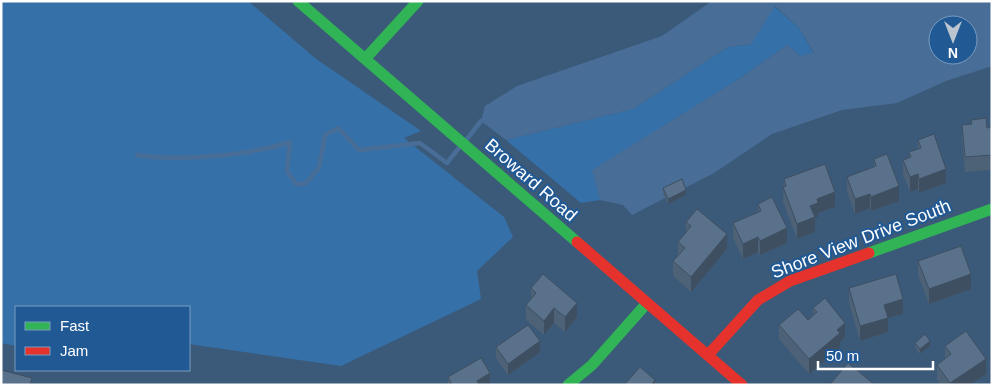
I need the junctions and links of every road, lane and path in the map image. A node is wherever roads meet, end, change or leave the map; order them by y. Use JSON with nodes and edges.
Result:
{"nodes":[{"id":1,"x":298,"y":1,"type":"edge"},
{"id":2,"x":418,"y":1,"type":"edge"},
{"id":3,"x":365,"y":59,"type":"junction"},
{"id":4,"x":992,"y":209,"type":"edge"},
{"id":5,"x":646,"y":303,"type":"junction"},
{"id":6,"x":708,"y":355,"type":"junction"},
{"id":7,"x":568,"y":385,"type":"edge"},
{"id":8,"x":742,"y":385,"type":"edge"}],
"edges":[{"from":1,"to":3,"type":"street","name":"Broward Road"},
{"from":2,"to":3,"type":"street"},
{"from":3,"to":5,"type":"street","name":"Broward Road"},
{"from":4,"to":6,"type":"street","name":"Shore View Drive South"},
{"from":5,"to":6,"type":"street","name":"Broward Road"},
{"from":5,"to":7,"type":"street"},
{"from":6,"to":8,"type":"street","name":"Broward Road"}]}
